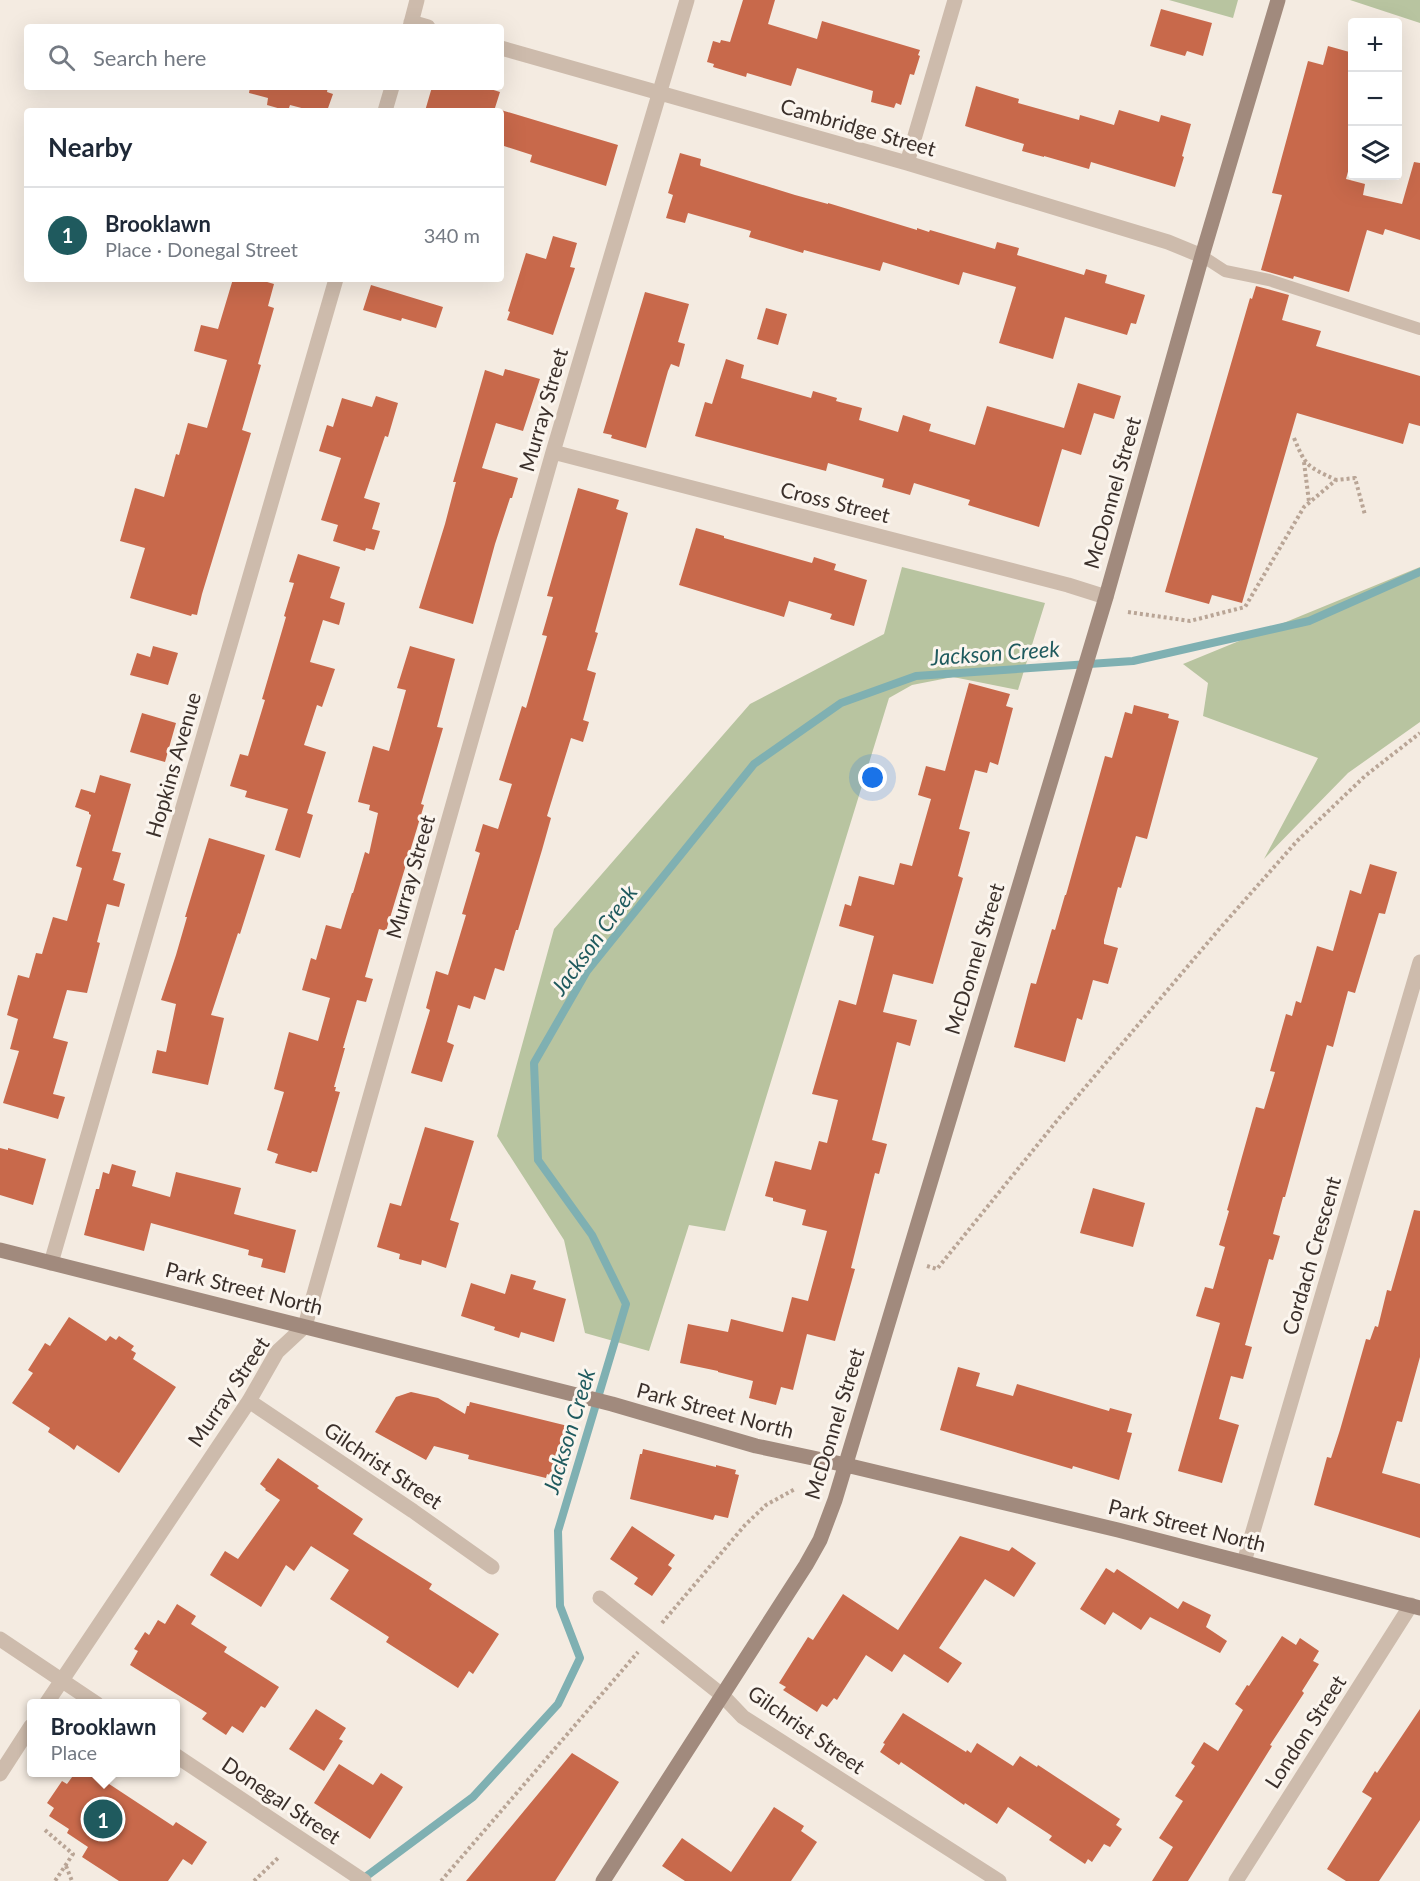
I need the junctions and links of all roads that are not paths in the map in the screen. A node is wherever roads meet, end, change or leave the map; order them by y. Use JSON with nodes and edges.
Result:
{"nodes":[{"id":1,"x":417,"y":0,"type":"edge"},
{"id":2,"x":687,"y":0,"type":"edge"},
{"id":3,"x":955,"y":0,"type":"edge"},
{"id":4,"x":1278,"y":0,"type":"edge"},
{"id":5,"x":410,"y":24,"type":"edge"},
{"id":6,"x":504,"y":49,"type":"edge"},
{"id":7,"x":391,"y":90,"type":"edge"},
{"id":8,"x":659,"y":94,"type":"junction"},
{"id":9,"x":386,"y":108,"type":"edge"},
{"id":10,"x":907,"y":163,"type":"junction"},
{"id":11,"x":1202,"y":256,"type":"junction"},
{"id":12,"x":335,"y":282,"type":"edge"},
{"id":13,"x":1420,"y":329,"type":"edge"},
{"id":14,"x":553,"y":452,"type":"junction"},
{"id":15,"x":1106,"y":597,"type":"junction"},
{"id":16,"x":1420,"y":962,"type":"edge"},
{"id":17,"x":0,"y":1250,"type":"edge"},
{"id":18,"x":51,"y":1263,"type":"junction"},
{"id":19,"x":305,"y":1326,"type":"junction"},
{"id":20,"x":249,"y":1401,"type":"junction"},
{"id":21,"x":846,"y":1465,"type":"junction"},
{"id":22,"x":1244,"y":1562,"type":"junction"},
{"id":23,"x":492,"y":1567,"type":"dead end"},
{"id":24,"x":600,"y":1598,"type":"dead end"},
{"id":25,"x":1415,"y":1606,"type":"edge"},
{"id":26,"x":0,"y":1639,"type":"edge"},
{"id":27,"x":62,"y":1680,"type":"junction"},
{"id":28,"x":722,"y":1695,"type":"junction"},
{"id":29,"x":49,"y":1699,"type":"edge"},
{"id":30,"x":90,"y":1699,"type":"edge"},
{"id":31,"x":27,"y":1732,"type":"edge"},
{"id":32,"x":180,"y":1758,"type":"edge"},
{"id":33,"x":0,"y":1773,"type":"edge"},
{"id":34,"x":364,"y":1881,"type":"edge"},
{"id":35,"x":603,"y":1881,"type":"edge"},
{"id":36,"x":999,"y":1881,"type":"edge"},
{"id":37,"x":1236,"y":1881,"type":"edge"}],
"edges":[{"from":1,"to":5,"type":"street"},
{"from":2,"to":8,"type":"street","name":"Murray Street"},
{"from":3,"to":10,"type":"street"},
{"from":4,"to":11,"type":"street","name":"McDonnel Street"},
{"from":6,"to":8,"type":"street","name":"Cambridge Street"},
{"from":7,"to":9,"type":"street"},
{"from":8,"to":10,"type":"street","name":"Cambridge Street"},
{"from":8,"to":14,"type":"street","name":"Murray Street"},
{"from":10,"to":11,"type":"street","name":"Cambridge Street"},
{"from":11,"to":13,"type":"lane"},
{"from":11,"to":15,"type":"street","name":"McDonnel Street"},
{"from":12,"to":18,"type":"street","name":"Hopkins Avenue"},
{"from":14,"to":15,"type":"street","name":"Cross Street"},
{"from":14,"to":19,"type":"street","name":"Murray Street"},
{"from":15,"to":21,"type":"street","name":"McDonnel Street"},
{"from":16,"to":22,"type":"street","name":"Cordach Crescent"},
{"from":17,"to":18,"type":"street","name":"Park Street North"},
{"from":18,"to":19,"type":"street","name":"Park Street North"},
{"from":19,"to":20,"type":"street","name":"Murray Street"},
{"from":19,"to":21,"type":"street","name":"Park Street North"},
{"from":20,"to":23,"type":"street","name":"Gilchrist Street"},
{"from":20,"to":27,"type":"street","name":"Murray Street"},
{"from":21,"to":22,"type":"street","name":"Park Street North"},
{"from":21,"to":28,"type":"street","name":"McDonnel Street"},
{"from":22,"to":25,"type":"street","name":"Park Street North"},
{"from":24,"to":28,"type":"street","name":"Gilchrist Street"},
{"from":25,"to":37,"type":"street","name":"London Street"},
{"from":26,"to":27,"type":"street"},
{"from":27,"to":29,"type":"street","name":"Murray Street"},
{"from":27,"to":30,"type":"street"},
{"from":28,"to":35,"type":"street","name":"McDonnel Street"},
{"from":28,"to":36,"type":"street","name":"Gilchrist Street"},
{"from":31,"to":33,"type":"street"},
{"from":32,"to":34,"type":"street","name":"Donegal Street"}]}
